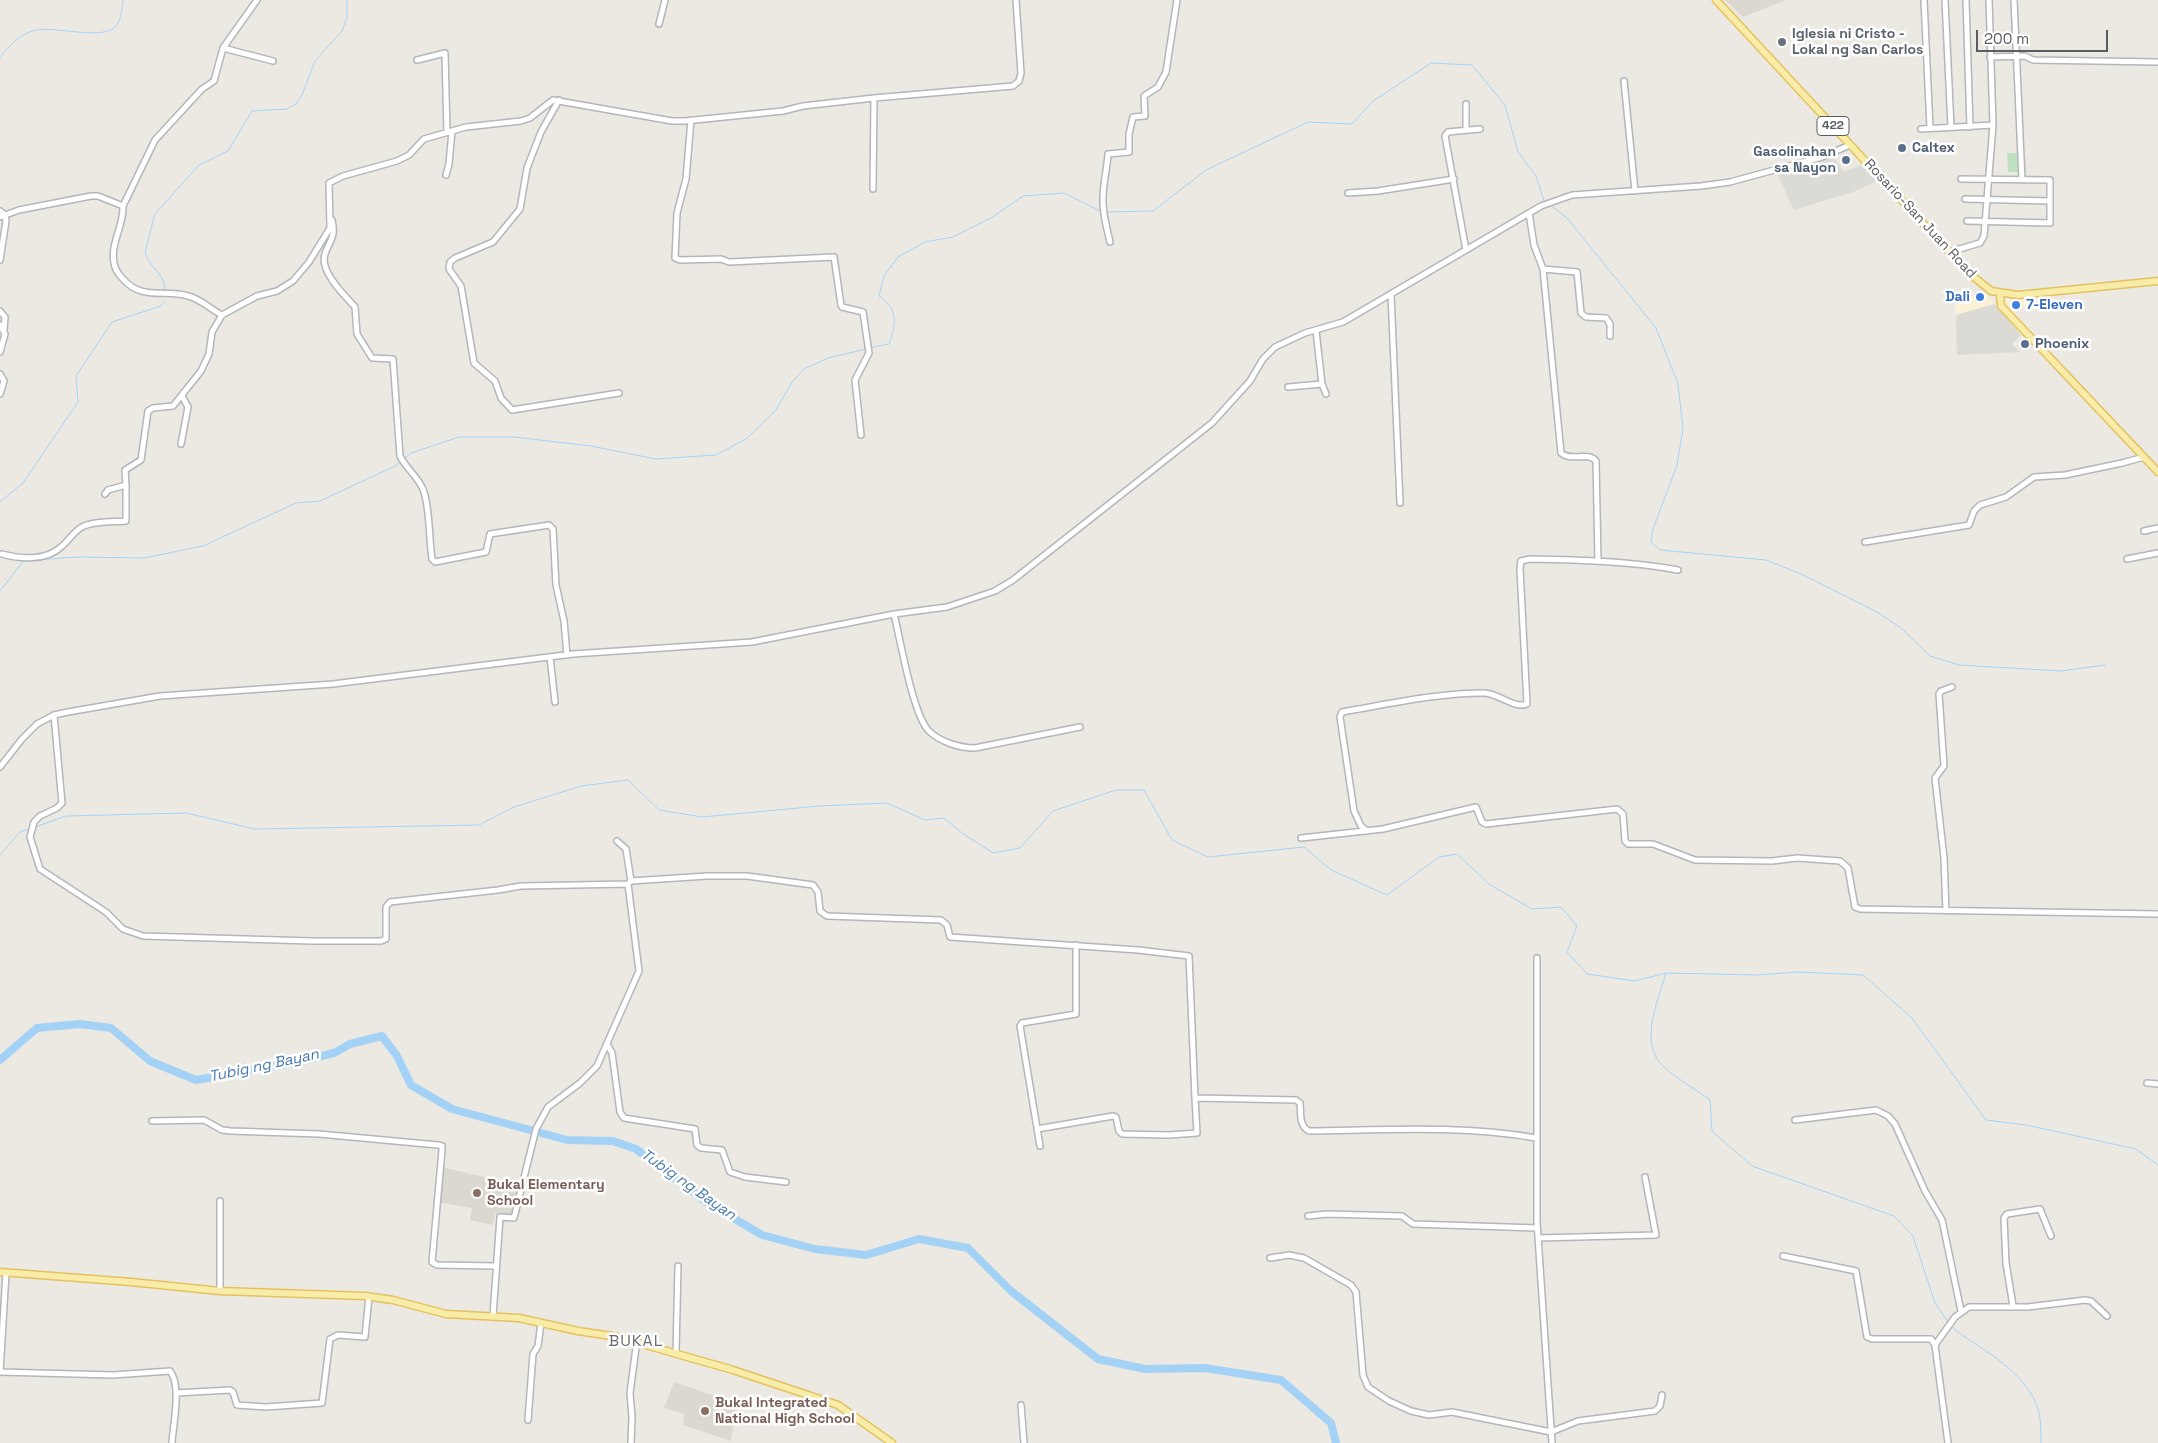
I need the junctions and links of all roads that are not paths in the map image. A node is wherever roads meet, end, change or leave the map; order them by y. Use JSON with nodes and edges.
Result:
{"nodes":[{"id":1,"x":257,"y":0,"type":"edge"},
{"id":2,"x":665,"y":0,"type":"edge"},
{"id":3,"x":1016,"y":0,"type":"edge"},
{"id":4,"x":1177,"y":0,"type":"edge"},
{"id":5,"x":1716,"y":0,"type":"edge"},
{"id":6,"x":1924,"y":0,"type":"edge"},
{"id":7,"x":1945,"y":0,"type":"edge"},
{"id":8,"x":1966,"y":0,"type":"edge"},
{"id":9,"x":1988,"y":0,"type":"edge"},
{"id":10,"x":2014,"y":0,"type":"edge"},
{"id":11,"x":659,"y":24,"type":"dead end"},
{"id":12,"x":223,"y":48,"type":"junction"},
{"id":13,"x":2016,"y":56,"type":"junction"},
{"id":14,"x":1990,"y":57,"type":"junction"},
{"id":15,"x":417,"y":60,"type":"dead end"},
{"id":16,"x":273,"y":61,"type":"dead end"},
{"id":17,"x":2158,"y":62,"type":"edge"},
{"id":18,"x":1624,"y":81,"type":"dead end"},
{"id":19,"x":874,"y":98,"type":"junction"},
{"id":20,"x":559,"y":100,"type":"junction"},
{"id":21,"x":1466,"y":104,"type":"dead end"},
{"id":22,"x":691,"y":120,"type":"junction"},
{"id":23,"x":1993,"y":125,"type":"junction"},
{"id":24,"x":1970,"y":126,"type":"junction"},
{"id":25,"x":1951,"y":127,"type":"junction"},
{"id":26,"x":1930,"y":128,"type":"junction"},
{"id":27,"x":1480,"y":129,"type":"dead end"},
{"id":28,"x":1921,"y":129,"type":"dead end"},
{"id":29,"x":1466,"y":130,"type":"junction"},
{"id":30,"x":450,"y":132,"type":"junction"},
{"id":31,"x":1850,"y":144,"type":"junction"},
{"id":32,"x":446,"y":175,"type":"dead end"},
{"id":33,"x":1454,"y":179,"type":"junction"},
{"id":34,"x":1961,"y":179,"type":"dead end"},
{"id":35,"x":1989,"y":179,"type":"junction"},
{"id":36,"x":2022,"y":180,"type":"junction"},
{"id":37,"x":873,"y":189,"type":"dead end"},
{"id":38,"x":1635,"y":191,"type":"junction"},
{"id":39,"x":1348,"y":193,"type":"dead end"},
{"id":40,"x":1965,"y":199,"type":"dead end"},
{"id":41,"x":1987,"y":200,"type":"junction"},
{"id":42,"x":2050,"y":201,"type":"junction"},
{"id":43,"x":123,"y":206,"type":"junction"},
{"id":44,"x":0,"y":210,"type":"edge"},
{"id":45,"x":330,"y":210,"type":"junction"},
{"id":46,"x":1529,"y":213,"type":"junction"},
{"id":47,"x":2,"y":216,"type":"edge"},
{"id":48,"x":1967,"y":221,"type":"dead end"},
{"id":49,"x":1985,"y":222,"type":"junction"},
{"id":50,"x":1110,"y":242,"type":"dead end"},
{"id":51,"x":1466,"y":250,"type":"junction"},
{"id":52,"x":1949,"y":252,"type":"junction"},
{"id":53,"x":0,"y":260,"type":"edge"},
{"id":54,"x":1543,"y":269,"type":"junction"},
{"id":55,"x":2158,"y":281,"type":"edge"},
{"id":56,"x":1391,"y":294,"type":"junction"},
{"id":57,"x":2000,"y":294,"type":"junction"},
{"id":58,"x":0,"y":312,"type":"edge"},
{"id":59,"x":222,"y":315,"type":"junction"},
{"id":60,"x":2,"y":327,"type":"edge"},
{"id":61,"x":1316,"y":331,"type":"junction"},
{"id":62,"x":1610,"y":336,"type":"dead end"},
{"id":63,"x":0,"y":352,"type":"edge"},
{"id":64,"x":0,"y":374,"type":"edge"},
{"id":65,"x":1322,"y":384,"type":"junction"},
{"id":66,"x":1288,"y":387,"type":"dead end"},
{"id":67,"x":619,"y":392,"type":"dead end"},
{"id":68,"x":0,"y":394,"type":"edge"},
{"id":69,"x":1326,"y":394,"type":"dead end"},
{"id":70,"x":182,"y":396,"type":"junction"},
{"id":71,"x":862,"y":435,"type":"dead end"},
{"id":72,"x":181,"y":444,"type":"dead end"},
{"id":73,"x":2144,"y":456,"type":"junction"},
{"id":74,"x":2158,"y":472,"type":"edge"},
{"id":75,"x":126,"y":485,"type":"junction"},
{"id":76,"x":105,"y":494,"type":"dead end"},
{"id":77,"x":1400,"y":503,"type":"dead end"},
{"id":78,"x":2158,"y":528,"type":"edge"},
{"id":79,"x":2144,"y":531,"type":"dead end"},
{"id":80,"x":1865,"y":542,"type":"dead end"},
{"id":81,"x":2158,"y":553,"type":"edge"},
{"id":82,"x":2,"y":554,"type":"dead end"},
{"id":83,"x":2127,"y":559,"type":"dead end"},
{"id":84,"x":1598,"y":560,"type":"junction"},
{"id":85,"x":1678,"y":570,"type":"dead end"},
{"id":86,"x":894,"y":614,"type":"junction"},
{"id":87,"x":567,"y":655,"type":"junction"},
{"id":88,"x":550,"y":657,"type":"junction"},
{"id":89,"x":1952,"y":688,"type":"dead end"},
{"id":90,"x":555,"y":702,"type":"dead end"},
{"id":91,"x":54,"y":715,"type":"junction"},
{"id":92,"x":1080,"y":727,"type":"dead end"},
{"id":93,"x":0,"y":767,"type":"edge"},
{"id":94,"x":1368,"y":831,"type":"junction"},
{"id":95,"x":1301,"y":838,"type":"dead end"},
{"id":96,"x":617,"y":841,"type":"dead end"},
{"id":97,"x":630,"y":883,"type":"junction"},
{"id":98,"x":1946,"y":911,"type":"junction"},
{"id":99,"x":2158,"y":914,"type":"edge"},
{"id":100,"x":1076,"y":946,"type":"junction"},
{"id":101,"x":1538,"y":958,"type":"dead end"},
{"id":102,"x":606,"y":1044,"type":"junction"},
{"id":103,"x":2147,"y":1083,"type":"dead end"},
{"id":104,"x":2158,"y":1084,"type":"edge"},
{"id":105,"x":1195,"y":1098,"type":"junction"},
{"id":106,"x":1795,"y":1120,"type":"dead end"},
{"id":107,"x":152,"y":1121,"type":"dead end"},
{"id":108,"x":1037,"y":1129,"type":"junction"},
{"id":109,"x":1536,"y":1138,"type":"junction"},
{"id":110,"x":1040,"y":1146,"type":"dead end"},
{"id":111,"x":1645,"y":1177,"type":"dead end"},
{"id":112,"x":786,"y":1182,"type":"dead end"},
{"id":113,"x":220,"y":1200,"type":"dead end"},
{"id":114,"x":1308,"y":1216,"type":"dead end"},
{"id":115,"x":1537,"y":1228,"type":"junction"},
{"id":116,"x":2051,"y":1236,"type":"dead end"},
{"id":117,"x":1538,"y":1238,"type":"junction"},
{"id":118,"x":1783,"y":1256,"type":"dead end"},
{"id":119,"x":1270,"y":1258,"type":"dead end"},
{"id":120,"x":496,"y":1266,"type":"junction"},
{"id":121,"x":678,"y":1266,"type":"dead end"},
{"id":122,"x":3,"y":1272,"type":"edge"},
{"id":123,"x":220,"y":1291,"type":"junction"},
{"id":124,"x":370,"y":1296,"type":"junction"},
{"id":125,"x":2013,"y":1306,"type":"junction"},
{"id":126,"x":1961,"y":1311,"type":"junction"},
{"id":127,"x":493,"y":1316,"type":"junction"},
{"id":128,"x":2107,"y":1316,"type":"dead end"},
{"id":129,"x":542,"y":1322,"type":"junction"},
{"id":130,"x":636,"y":1340,"type":"junction"},
{"id":131,"x":1935,"y":1345,"type":"junction"},
{"id":132,"x":676,"y":1352,"type":"junction"},
{"id":133,"x":176,"y":1393,"type":"junction"},
{"id":134,"x":1662,"y":1395,"type":"dead end"},
{"id":135,"x":1021,"y":1405,"type":"dead end"},
{"id":136,"x":528,"y":1420,"type":"dead end"},
{"id":137,"x":1551,"y":1432,"type":"junction"},
{"id":138,"x":172,"y":1443,"type":"edge"},
{"id":139,"x":631,"y":1443,"type":"edge"},
{"id":140,"x":892,"y":1443,"type":"edge"},
{"id":141,"x":1024,"y":1443,"type":"edge"},
{"id":142,"x":1552,"y":1443,"type":"edge"},
{"id":143,"x":1948,"y":1443,"type":"edge"}],
"edges":[{"from":1,"to":12,"type":"street"},
{"from":2,"to":11,"type":"street"},
{"from":3,"to":19,"type":"street"},
{"from":4,"to":50,"type":"street"},
{"from":5,"to":31,"type":"main road","name":"Rosario-San Juan Road","number":"422"},
{"from":6,"to":26,"type":"street"},
{"from":7,"to":25,"type":"street"},
{"from":8,"to":24,"type":"street"},
{"from":9,"to":14,"type":"street"},
{"from":10,"to":13,"type":"street"},
{"from":12,"to":16,"type":"street"},
{"from":12,"to":43,"type":"street"},
{"from":13,"to":14,"type":"street"},
{"from":13,"to":17,"type":"street"},
{"from":13,"to":36,"type":"street"},
{"from":14,"to":23,"type":"street"},
{"from":15,"to":30,"type":"street"},
{"from":18,"to":38,"type":"street"},
{"from":19,"to":22,"type":"street"},
{"from":19,"to":37,"type":"street"},
{"from":20,"to":22,"type":"street"},
{"from":20,"to":30,"type":"street"},
{"from":20,"to":67,"type":"street"},
{"from":21,"to":29,"type":"street"},
{"from":22,"to":71,"type":"street"},
{"from":23,"to":24,"type":"street"},
{"from":23,"to":35,"type":"street"},
{"from":24,"to":25,"type":"street"},
{"from":25,"to":26,"type":"street"},
{"from":26,"to":28,"type":"street"},
{"from":27,"to":29,"type":"street"},
{"from":29,"to":33,"type":"street"},
{"from":30,"to":32,"type":"street"},
{"from":30,"to":45,"type":"street"},
{"from":31,"to":38,"type":"street"},
{"from":31,"to":52,"type":"main road","name":"Rosario-San Juan Road","number":"422"},
{"from":33,"to":39,"type":"street"},
{"from":33,"to":51,"type":"street"},
{"from":34,"to":35,"type":"street"},
{"from":35,"to":36,"type":"street"},
{"from":35,"to":41,"type":"street"},
{"from":36,"to":42,"type":"street"},
{"from":38,"to":46,"type":"street"},
{"from":40,"to":41,"type":"street"},
{"from":41,"to":42,"type":"street"},
{"from":41,"to":49,"type":"street"},
{"from":42,"to":49,"type":"street"},
{"from":43,"to":47,"type":"street"},
{"from":43,"to":59,"type":"street"},
{"from":44,"to":47,"type":"street"},
{"from":45,"to":59,"type":"street"},
{"from":45,"to":87,"type":"street"},
{"from":46,"to":51,"type":"street"},
{"from":46,"to":54,"type":"street"},
{"from":47,"to":53,"type":"street"},
{"from":48,"to":49,"type":"street"},
{"from":49,"to":52,"type":"street"},
{"from":51,"to":56,"type":"street"},
{"from":52,"to":57,"type":"main road","name":"Rosario-San Juan Road","number":"422"},
{"from":54,"to":62,"type":"street"},
{"from":54,"to":84,"type":"street"},
{"from":55,"to":57,"type":"main road"},
{"from":56,"to":61,"type":"street"},
{"from":56,"to":77,"type":"street"},
{"from":57,"to":73,"type":"main road"},
{"from":58,"to":60,"type":"street"},
{"from":59,"to":70,"type":"street"},
{"from":60,"to":63,"type":"street"},
{"from":61,"to":65,"type":"street"},
{"from":61,"to":86,"type":"street"},
{"from":64,"to":68,"type":"street"},
{"from":65,"to":66,"type":"street"},
{"from":65,"to":69,"type":"street"},
{"from":70,"to":72,"type":"street"},
{"from":70,"to":75,"type":"street"},
{"from":73,"to":74,"type":"main road"},
{"from":73,"to":80,"type":"street"},
{"from":75,"to":76,"type":"street"},
{"from":75,"to":82,"type":"street"},
{"from":78,"to":79,"type":"street"},
{"from":81,"to":83,"type":"street"},
{"from":84,"to":85,"type":"street"},
{"from":84,"to":94,"type":"street"},
{"from":86,"to":87,"type":"street"},
{"from":86,"to":92,"type":"street"},
{"from":87,"to":88,"type":"street"},
{"from":88,"to":90,"type":"street"},
{"from":88,"to":91,"type":"street"},
{"from":89,"to":98,"type":"street"},
{"from":91,"to":93,"type":"street"},
{"from":91,"to":97,"type":"street"},
{"from":94,"to":95,"type":"street"},
{"from":94,"to":98,"type":"street"},
{"from":96,"to":97,"type":"street"},
{"from":97,"to":100,"type":"street"},
{"from":97,"to":102,"type":"street"},
{"from":98,"to":99,"type":"street"},
{"from":100,"to":105,"type":"street"},
{"from":100,"to":108,"type":"street"},
{"from":101,"to":109,"type":"street"},
{"from":102,"to":112,"type":"street"},
{"from":102,"to":120,"type":"street"},
{"from":103,"to":104,"type":"street"},
{"from":105,"to":108,"type":"street"},
{"from":105,"to":109,"type":"street"},
{"from":106,"to":126,"type":"street"},
{"from":107,"to":120,"type":"street"},
{"from":108,"to":110,"type":"street"},
{"from":109,"to":115,"type":"street"},
{"from":111,"to":117,"type":"street"},
{"from":113,"to":123,"type":"street"},
{"from":114,"to":115,"type":"street"},
{"from":115,"to":117,"type":"street"},
{"from":116,"to":125,"type":"street"},
{"from":117,"to":137,"type":"street"},
{"from":118,"to":131,"type":"street"},
{"from":119,"to":137,"type":"street"},
{"from":120,"to":127,"type":"street"},
{"from":121,"to":132,"type":"street"},
{"from":122,"to":123,"type":"main road"},
{"from":122,"to":133,"type":"street"},
{"from":123,"to":124,"type":"main road"},
{"from":124,"to":127,"type":"main road"},
{"from":124,"to":133,"type":"street"},
{"from":125,"to":126,"type":"street"},
{"from":125,"to":128,"type":"street"},
{"from":126,"to":131,"type":"street"},
{"from":127,"to":129,"type":"main road"},
{"from":129,"to":130,"type":"main road"},
{"from":129,"to":136,"type":"street"},
{"from":130,"to":132,"type":"main road"},
{"from":130,"to":139,"type":"street"},
{"from":131,"to":143,"type":"street"},
{"from":132,"to":140,"type":"main road"},
{"from":133,"to":138,"type":"street"},
{"from":134,"to":137,"type":"street"},
{"from":135,"to":141,"type":"street"},
{"from":137,"to":142,"type":"street"}]}
